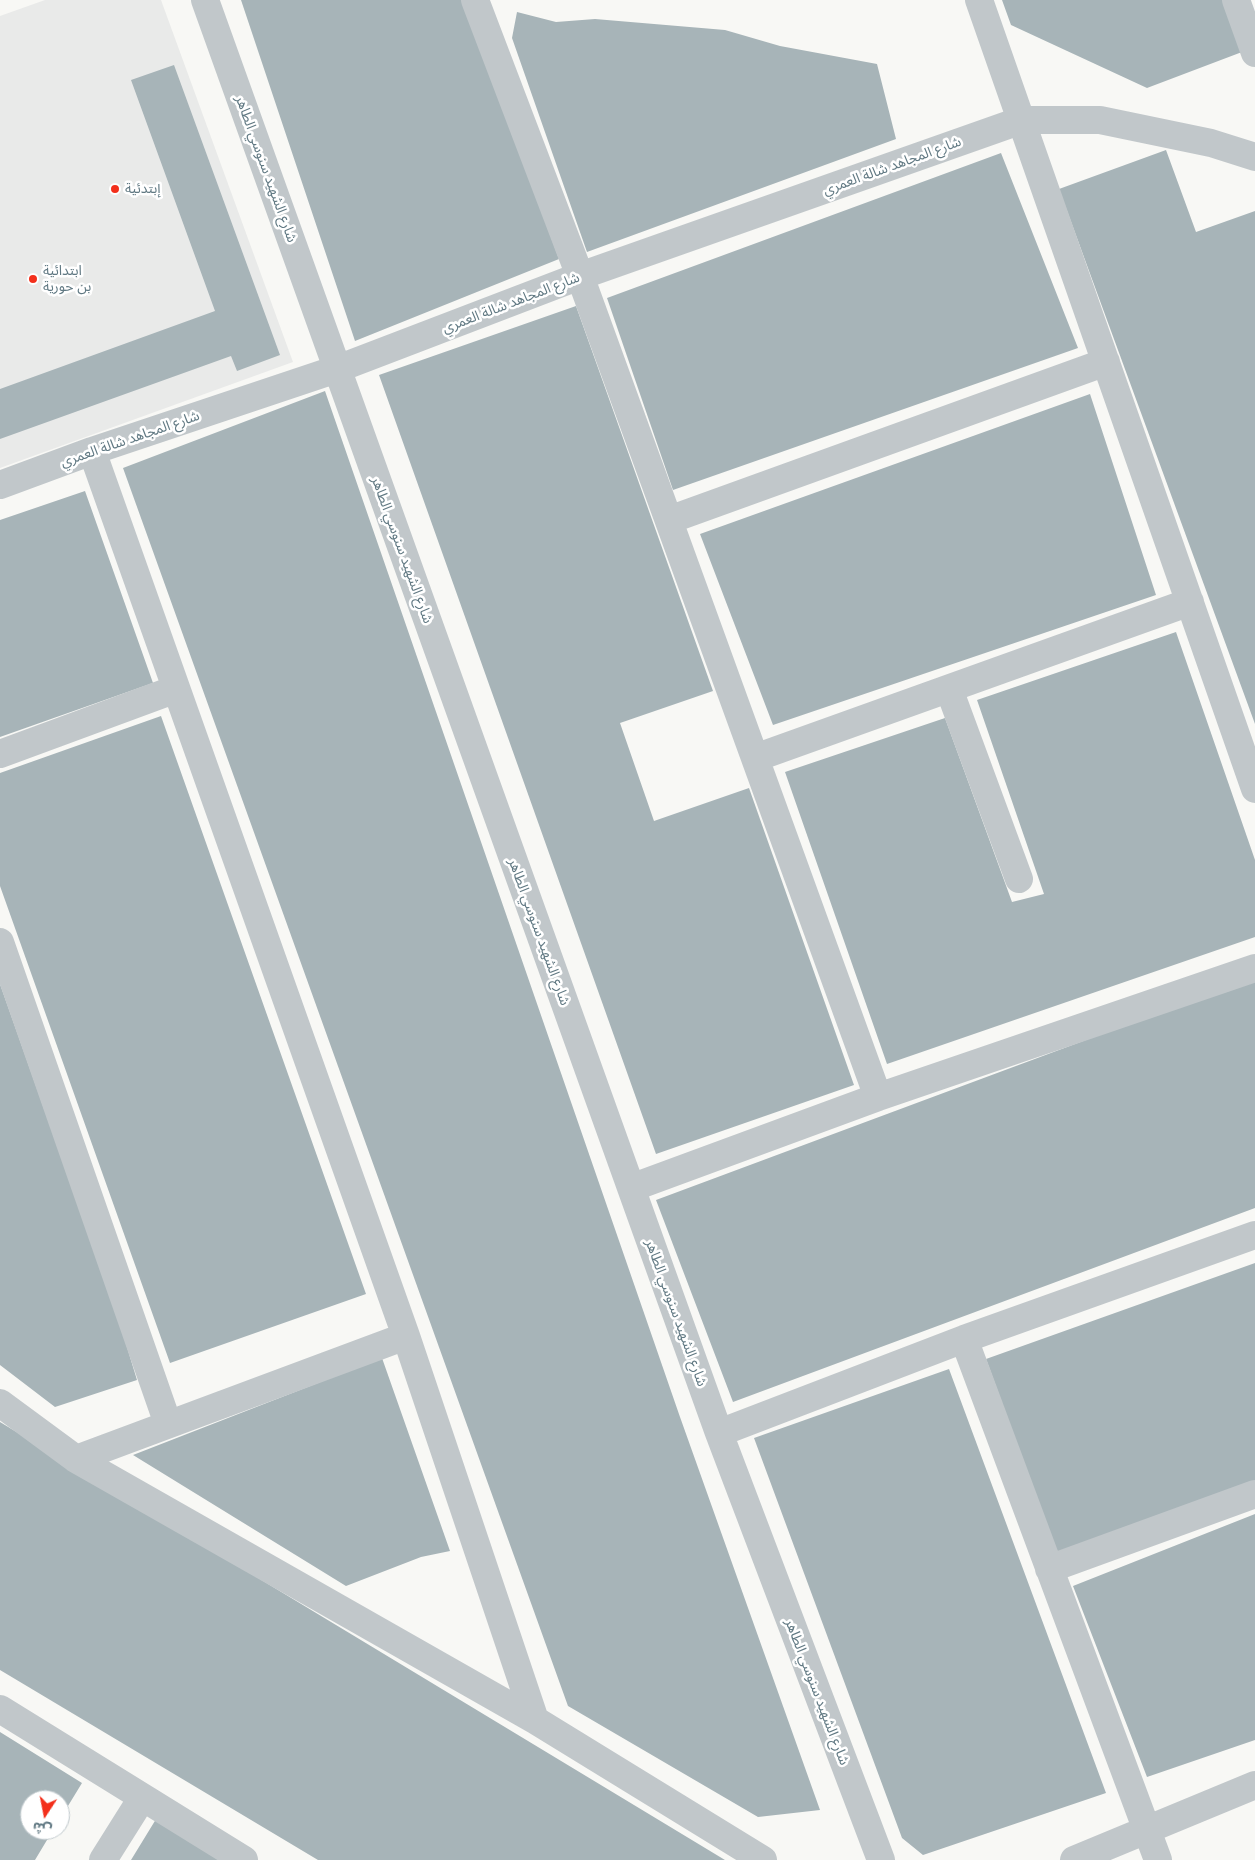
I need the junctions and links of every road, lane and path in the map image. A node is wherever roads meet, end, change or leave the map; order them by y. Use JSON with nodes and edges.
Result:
{"nodes":[{"id":1,"x":205,"y":0,"type":"edge"},
{"id":2,"x":475,"y":0,"type":"edge"},
{"id":3,"x":979,"y":0,"type":"edge"},
{"id":4,"x":1236,"y":0,"type":"edge"},
{"id":5,"x":1255,"y":53,"type":"edge"},
{"id":6,"x":1022,"y":120,"type":"junction"},
{"id":7,"x":1255,"y":156,"type":"edge"},
{"id":8,"x":580,"y":276,"type":"junction"},
{"id":9,"x":1106,"y":362,"type":"junction"},
{"id":10,"x":337,"y":369,"type":"junction"},
{"id":11,"x":92,"y":451,"type":"junction"},
{"id":12,"x":0,"y":485,"type":"edge"},
{"id":13,"x":669,"y":520,"type":"junction"},
{"id":14,"x":1190,"y":602,"type":"junction"},
{"id":15,"x":176,"y":689,"type":"junction"},
{"id":16,"x":949,"y":689,"type":"junction"},
{"id":17,"x":0,"y":754,"type":"edge"},
{"id":18,"x":755,"y":758,"type":"junction"},
{"id":19,"x":1255,"y":789,"type":"edge"},
{"id":20,"x":1019,"y":879,"type":"dead end"},
{"id":21,"x":0,"y":942,"type":"edge"},
{"id":22,"x":1255,"y":968,"type":"edge"},
{"id":23,"x":878,"y":1097,"type":"junction"},
{"id":24,"x":631,"y":1188,"type":"junction"},
{"id":25,"x":1255,"y":1235,"type":"edge"},
{"id":26,"x":406,"y":1336,"type":"junction"},
{"id":27,"x":964,"y":1339,"type":"junction"},
{"id":28,"x":0,"y":1403,"type":"edge"},
{"id":29,"x":168,"y":1424,"type":"junction"},
{"id":30,"x":719,"y":1433,"type":"junction"},
{"id":31,"x":76,"y":1459,"type":"junction"},
{"id":32,"x":1255,"y":1494,"type":"edge"},
{"id":33,"x":1049,"y":1569,"type":"junction"},
{"id":34,"x":0,"y":1709,"type":"edge"},
{"id":35,"x":535,"y":1720,"type":"junction"},
{"id":36,"x":1255,"y":1785,"type":"edge"},
{"id":37,"x":142,"y":1798,"type":"junction"},
{"id":38,"x":1148,"y":1830,"type":"junction"},
{"id":39,"x":103,"y":1860,"type":"edge"},
{"id":40,"x":244,"y":1860,"type":"edge"},
{"id":41,"x":763,"y":1860,"type":"edge"},
{"id":42,"x":881,"y":1860,"type":"edge"},
{"id":43,"x":1074,"y":1860,"type":"edge"},
{"id":44,"x":1158,"y":1860,"type":"edge"}],
"edges":[{"from":1,"to":10,"type":"street","name":"شارع الشهيد سنوسي الطاهر"},
{"from":2,"to":8,"type":"street"},
{"from":3,"to":6,"type":"street"},
{"from":4,"to":5,"type":"street"},
{"from":6,"to":7,"type":"street","name":"شارع المجاهد شالة العمري"},
{"from":6,"to":8,"type":"street","name":"شارع المجاهد شالة العمري"},
{"from":6,"to":9,"type":"street"},
{"from":8,"to":10,"type":"street","name":"شارع المجاهد شالة العمري"},
{"from":8,"to":13,"type":"street"},
{"from":9,"to":13,"type":"street"},
{"from":9,"to":14,"type":"street"},
{"from":10,"to":11,"type":"street","name":"شارع المجاهد شالة العمري"},
{"from":10,"to":24,"type":"street","name":"شارع الشهيد سنوسي الطاهر"},
{"from":11,"to":12,"type":"street","name":"شارع المجاهد شالة العمري"},
{"from":11,"to":15,"type":"street"},
{"from":13,"to":18,"type":"street"},
{"from":14,"to":16,"type":"street"},
{"from":14,"to":19,"type":"street"},
{"from":15,"to":17,"type":"street"},
{"from":15,"to":26,"type":"street"},
{"from":16,"to":18,"type":"street"},
{"from":16,"to":20,"type":"street"},
{"from":18,"to":23,"type":"street"},
{"from":21,"to":29,"type":"street"},
{"from":22,"to":23,"type":"street"},
{"from":23,"to":24,"type":"street"},
{"from":24,"to":30,"type":"street","name":"شارع الشهيد سنوسي الطاهر"},
{"from":25,"to":27,"type":"street"},
{"from":26,"to":29,"type":"street"},
{"from":26,"to":35,"type":"street"},
{"from":27,"to":30,"type":"street"},
{"from":27,"to":33,"type":"street"},
{"from":28,"to":31,"type":"street"},
{"from":29,"to":31,"type":"street"},
{"from":30,"to":42,"type":"street","name":"شارع الشهيد سنوسي الطاهر"},
{"from":31,"to":35,"type":"street"},
{"from":32,"to":33,"type":"street"},
{"from":33,"to":38,"type":"street"},
{"from":34,"to":37,"type":"street"},
{"from":35,"to":41,"type":"street"},
{"from":36,"to":38,"type":"street"},
{"from":37,"to":39,"type":"street"},
{"from":37,"to":40,"type":"street"},
{"from":38,"to":43,"type":"street"},
{"from":38,"to":44,"type":"street"}]}
